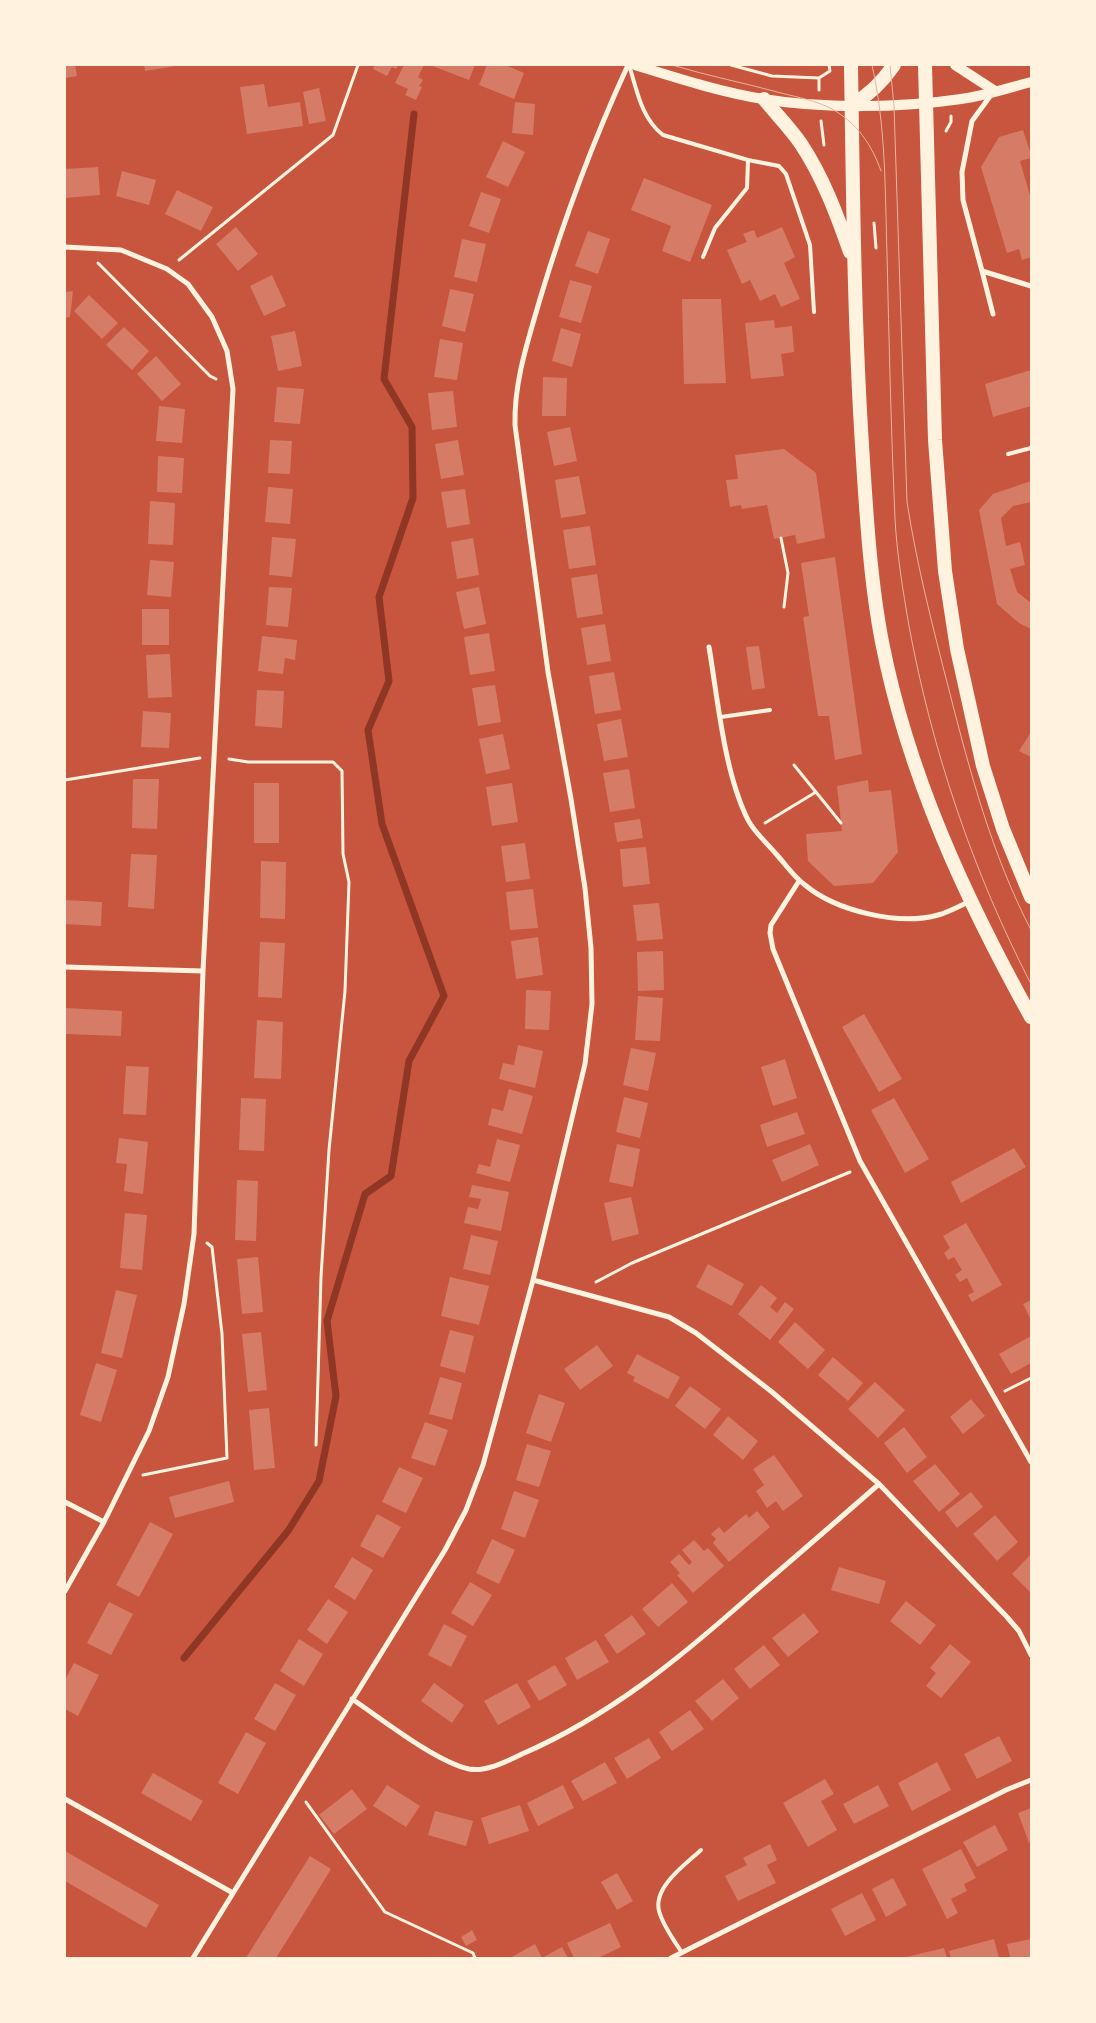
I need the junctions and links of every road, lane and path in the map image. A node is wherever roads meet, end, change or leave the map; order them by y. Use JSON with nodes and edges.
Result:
{"nodes":[{"id":1,"x":358,"y":65,"type":"edge"},
{"id":2,"x":628,"y":65,"type":"edge"},
{"id":3,"x":635,"y":65,"type":"edge"},
{"id":4,"x":731,"y":65,"type":"edge"},
{"id":5,"x":829,"y":65,"type":"edge"},
{"id":6,"x":851,"y":65,"type":"edge"},
{"id":7,"x":894,"y":65,"type":"edge"},
{"id":8,"x":925,"y":65,"type":"edge"},
{"id":9,"x":955,"y":65,"type":"edge"},
{"id":10,"x":1031,"y":82,"type":"edge"},
{"id":11,"x":995,"y":90,"type":"junction"},
{"id":12,"x":764,"y":99,"type":"junction"},
{"id":13,"x":926,"y":104,"type":"junction"},
{"id":14,"x":852,"y":105,"type":"junction"},
{"id":15,"x":748,"y":160,"type":"junction"},
{"id":16,"x":82,"y":246,"type":"junction"},
{"id":17,"x":65,"y":247,"type":"edge"},
{"id":18,"x":703,"y":257,"type":"dead end"},
{"id":19,"x":854,"y":262,"type":"junction"},
{"id":20,"x":167,"y":270,"type":"junction"},
{"id":21,"x":982,"y":271,"type":"junction"},
{"id":22,"x":1031,"y":286,"type":"edge"},
{"id":23,"x":814,"y":312,"type":"dead end"},
{"id":24,"x":993,"y":314,"type":"dead end"},
{"id":25,"x":233,"y":389,"type":"junction"},
{"id":26,"x":1031,"y":448,"type":"edge"},
{"id":27,"x":1008,"y":454,"type":"dead end"},
{"id":28,"x":781,"y":538,"type":"dead end"},
{"id":29,"x":784,"y":607,"type":"dead end"},
{"id":30,"x":709,"y":646,"type":"dead end"},
{"id":31,"x":770,"y":710,"type":"dead end"},
{"id":32,"x":721,"y":717,"type":"junction"},
{"id":33,"x":214,"y":756,"type":"junction"},
{"id":34,"x":794,"y":766,"type":"dead end"},
{"id":35,"x":65,"y":780,"type":"edge"},
{"id":36,"x":816,"y":792,"type":"junction"},
{"id":37,"x":841,"y":822,"type":"dead end"},
{"id":38,"x":754,"y":828,"type":"junction"},
{"id":39,"x":800,"y":881,"type":"junction"},
{"id":40,"x":1031,"y":897,"type":"edge"},
{"id":41,"x":970,"y":901,"type":"junction"},
{"id":42,"x":65,"y":968,"type":"edge"},
{"id":43,"x":203,"y":971,"type":"junction"},
{"id":44,"x":1031,"y":1017,"type":"edge"},
{"id":45,"x":852,"y":1170,"type":"dead end"},
{"id":46,"x":194,"y":1234,"type":"junction"},
{"id":47,"x":533,"y":1280,"type":"junction"},
{"id":48,"x":576,"y":1292,"type":"junction"},
{"id":49,"x":1031,"y":1378,"type":"edge"},
{"id":50,"x":996,"y":1398,"type":"junction"},
{"id":51,"x":316,"y":1445,"type":"dead end"},
{"id":52,"x":1031,"y":1462,"type":"edge"},
{"id":53,"x":125,"y":1479,"type":"junction"},
{"id":54,"x":879,"y":1484,"type":"junction"},
{"id":55,"x":65,"y":1502,"type":"edge"},
{"id":56,"x":104,"y":1522,"type":"junction"},
{"id":57,"x":65,"y":1591,"type":"edge"},
{"id":58,"x":1031,"y":1656,"type":"edge"},
{"id":59,"x":352,"y":1700,"type":"junction"},
{"id":60,"x":1031,"y":1780,"type":"edge"},
{"id":61,"x":296,"y":1788,"type":"junction"},
{"id":62,"x":65,"y":1799,"type":"edge"},
{"id":63,"x":701,"y":1850,"type":"dead end"},
{"id":64,"x":233,"y":1893,"type":"junction"},
{"id":65,"x":682,"y":1953,"type":"junction"},
{"id":66,"x":193,"y":1958,"type":"edge"},
{"id":67,"x":475,"y":1958,"type":"edge"},
{"id":68,"x":671,"y":1958,"type":"edge"}],
"edges":[{"from":1,"to":20,"type":"path"},
{"from":2,"to":15,"type":"lane"},
{"from":2,"to":47,"type":"street"},
{"from":3,"to":12,"type":"main road"},
{"from":4,"to":5,"type":"path"},
{"from":6,"to":14,"type":"highway"},
{"from":7,"to":14,"type":"highway"},
{"from":8,"to":13,"type":"highway"},
{"from":9,"to":11,"type":"main road"},
{"from":10,"to":11,"type":"main road"},
{"from":11,"to":13,"type":"main road"},
{"from":11,"to":21,"type":"street"},
{"from":12,"to":14,"type":"main road"},
{"from":12,"to":19,"type":"highway"},
{"from":13,"to":14,"type":"main road"},
{"from":13,"to":40,"type":"highway"},
{"from":14,"to":19,"type":"highway"},
{"from":15,"to":18,"type":"lane"},
{"from":15,"to":23,"type":"lane"},
{"from":16,"to":17,"type":"street"},
{"from":16,"to":20,"type":"street"},
{"from":16,"to":25,"type":"path"},
{"from":19,"to":41,"type":"highway"},
{"from":20,"to":25,"type":"street"},
{"from":21,"to":22,"type":"street"},
{"from":21,"to":24,"type":"street"},
{"from":25,"to":33,"type":"street"},
{"from":26,"to":27,"type":"lane"},
{"from":28,"to":29,"type":"path"},
{"from":30,"to":32,"type":"street"},
{"from":31,"to":32,"type":"lane"},
{"from":32,"to":38,"type":"street"},
{"from":33,"to":35,"type":"path"},
{"from":33,"to":43,"type":"street"},
{"from":33,"to":51,"type":"path"},
{"from":34,"to":36,"type":"path"},
{"from":36,"to":37,"type":"path"},
{"from":36,"to":38,"type":"path"},
{"from":38,"to":39,"type":"street"},
{"from":39,"to":41,"type":"street"},
{"from":39,"to":50,"type":"street"},
{"from":41,"to":44,"type":"highway"},
{"from":42,"to":43,"type":"street"},
{"from":43,"to":46,"type":"street"},
{"from":45,"to":48,"type":"path"},
{"from":46,"to":53,"type":"street"},
{"from":46,"to":53,"type":"path"},
{"from":47,"to":48,"type":"street"},
{"from":47,"to":59,"type":"street"},
{"from":48,"to":54,"type":"street"},
{"from":49,"to":50,"type":"path"},
{"from":50,"to":52,"type":"street"},
{"from":53,"to":56,"type":"street"},
{"from":54,"to":58,"type":"street"},
{"from":54,"to":59,"type":"street"},
{"from":55,"to":56,"type":"street"},
{"from":56,"to":57,"type":"street"},
{"from":59,"to":61,"type":"street"},
{"from":60,"to":65,"type":"street"},
{"from":61,"to":64,"type":"street"},
{"from":61,"to":67,"type":"path"},
{"from":62,"to":64,"type":"street"},
{"from":63,"to":65,"type":"lane"},
{"from":64,"to":66,"type":"street"},
{"from":65,"to":68,"type":"street"}]}
